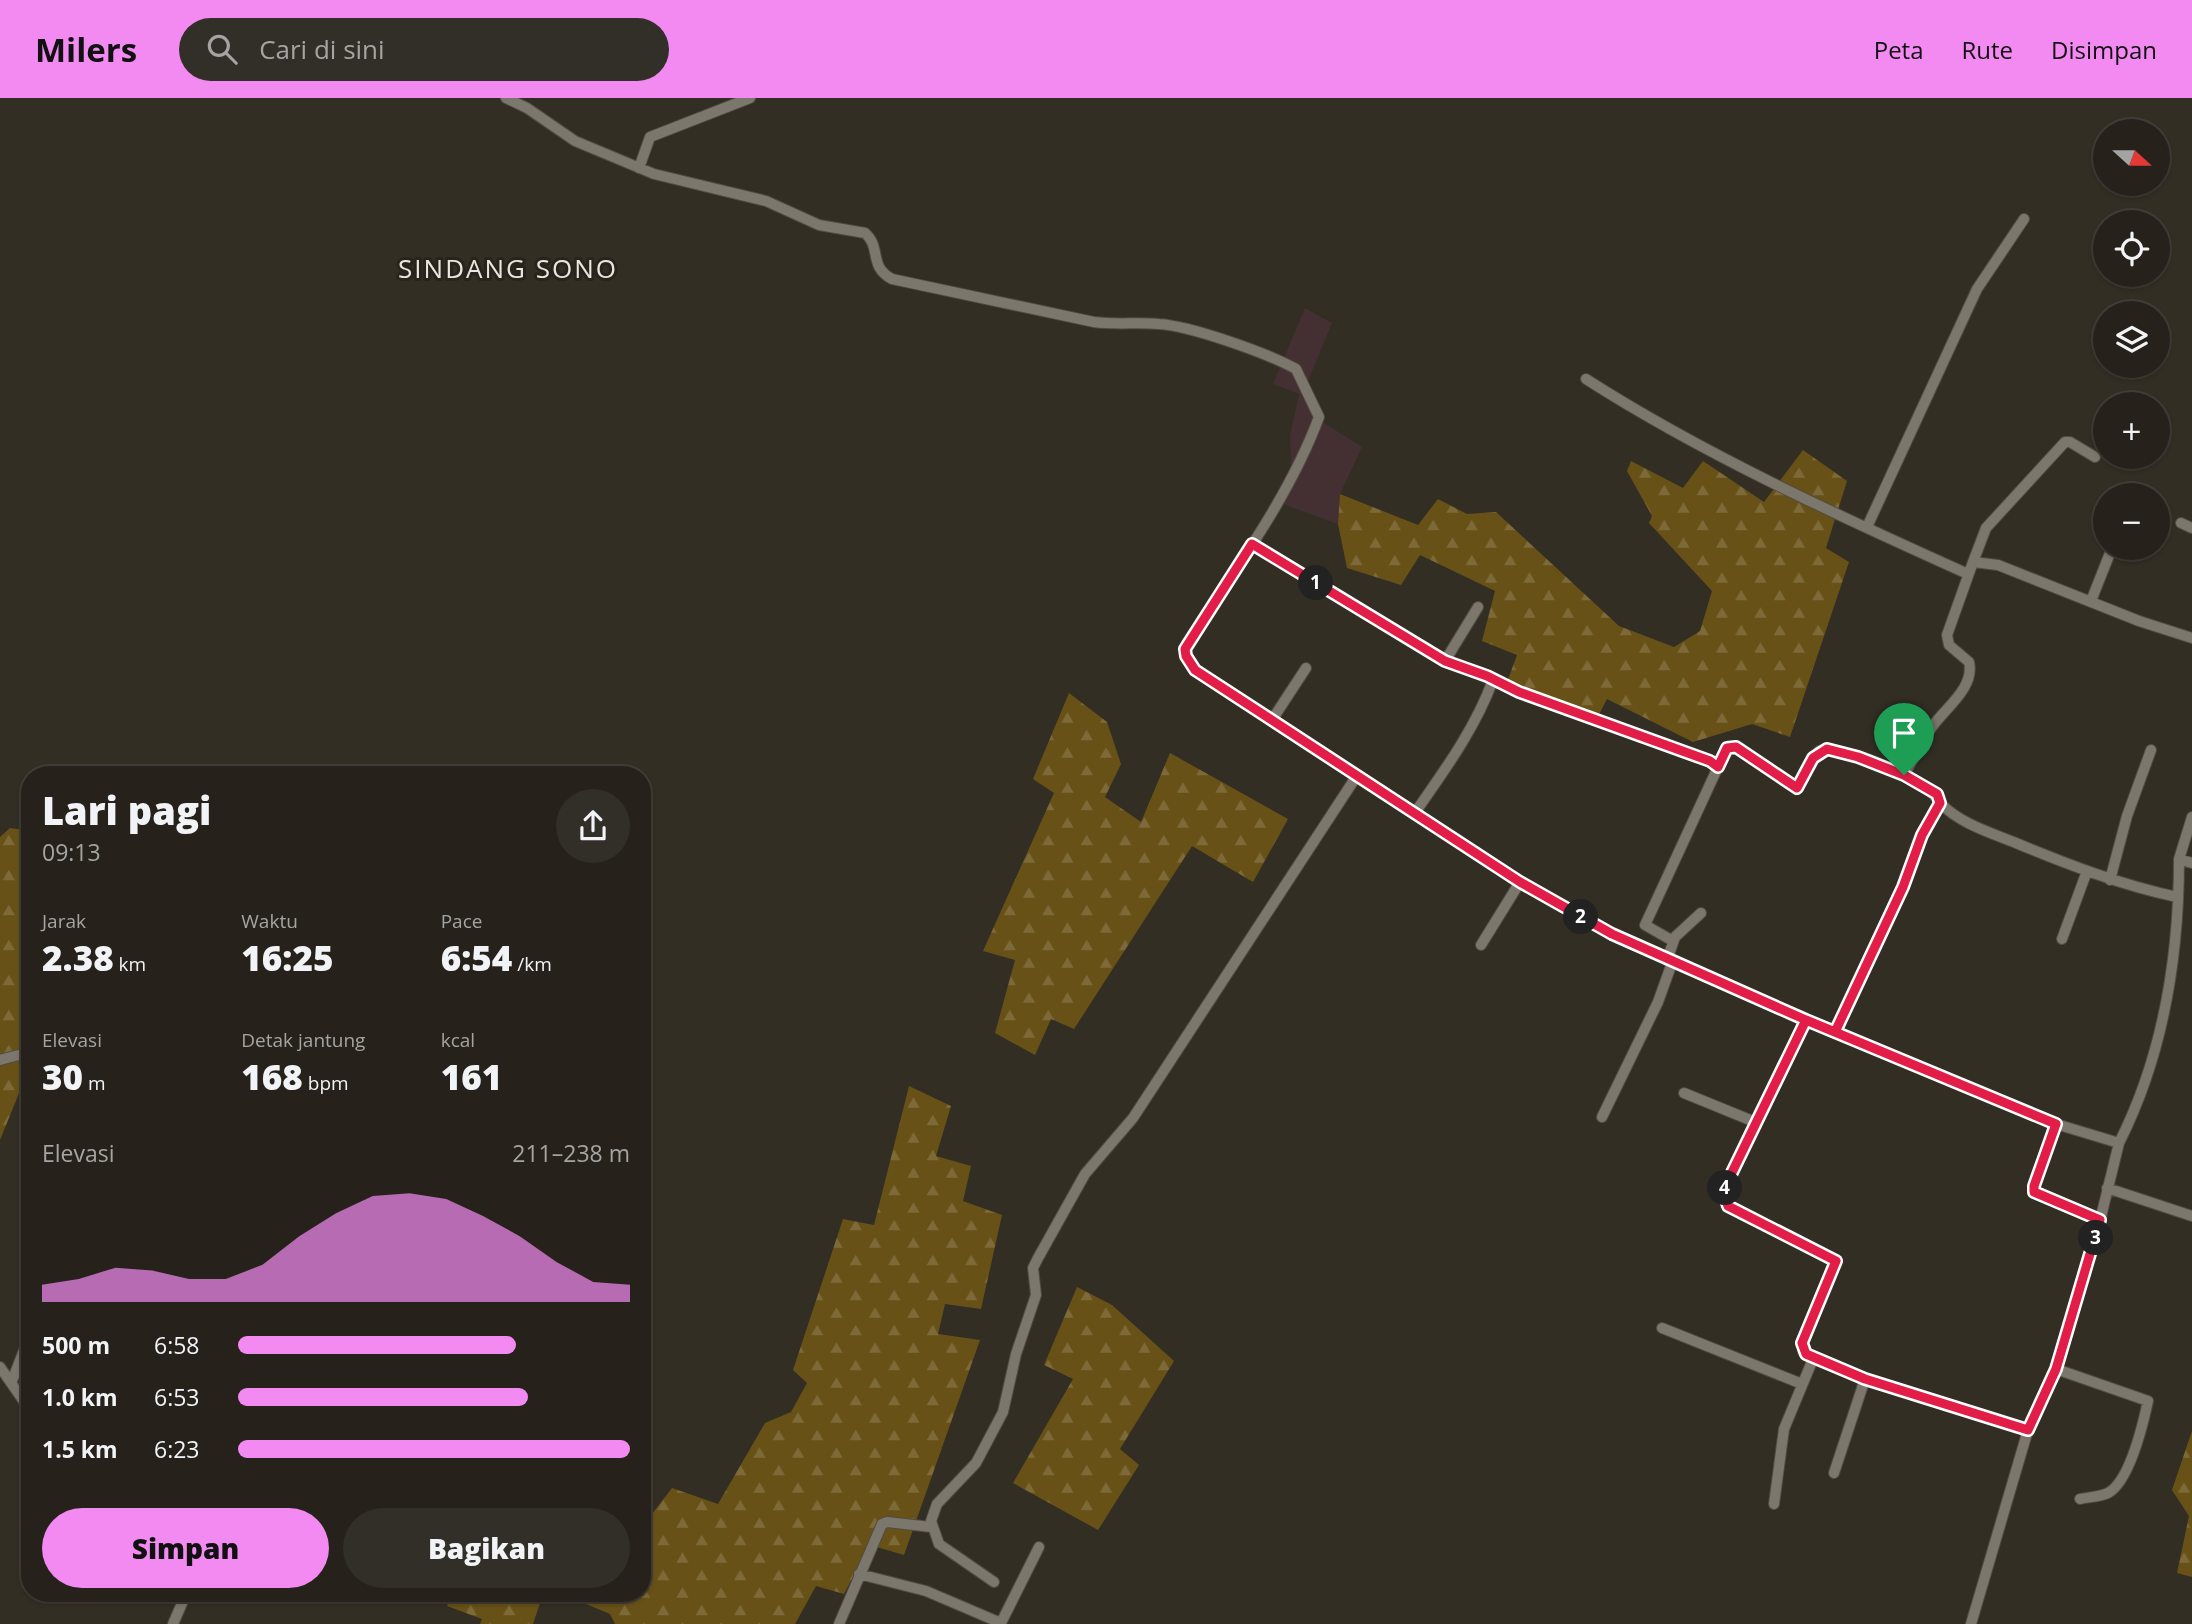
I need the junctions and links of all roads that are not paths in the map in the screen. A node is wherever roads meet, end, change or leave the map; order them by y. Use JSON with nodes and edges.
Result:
{"nodes":[{"id":1,"x":506,"y":98,"type":"edge"},
{"id":2,"x":750,"y":98,"type":"edge"},
{"id":3,"x":737,"y":101,"type":"edge"},
{"id":4,"x":639,"y":168,"type":"junction"},
{"id":5,"x":2024,"y":219,"type":"dead end"},
{"id":6,"x":1586,"y":379,"type":"dead end"},
{"id":7,"x":2093,"y":456,"type":"edge"},
{"id":8,"x":2181,"y":523,"type":"dead end"},
{"id":9,"x":1867,"y":527,"type":"junction"},
{"id":10,"x":2192,"y":528,"type":"edge"},
{"id":11,"x":1252,"y":544,"type":"junction"},
{"id":12,"x":2107,"y":560,"type":"edge"},
{"id":13,"x":1973,"y":562,"type":"junction"},
{"id":14,"x":1968,"y":574,"type":"junction"},
{"id":15,"x":2091,"y":601,"type":"junction"},
{"id":16,"x":1478,"y":607,"type":"dead end"},
{"id":17,"x":2192,"y":638,"type":"edge"},
{"id":18,"x":1445,"y":661,"type":"junction"},
{"id":19,"x":1306,"y":668,"type":"dead end"},
{"id":20,"x":1493,"y":680,"type":"junction"},
{"id":21,"x":1272,"y":720,"type":"junction"},
{"id":22,"x":2151,"y":750,"type":"dead end"},
{"id":23,"x":1718,"y":767,"type":"junction"},
{"id":24,"x":1904,"y":775,"type":"junction"},
{"id":25,"x":1356,"y":777,"type":"junction"},
{"id":26,"x":1940,"y":803,"type":"junction"},
{"id":27,"x":1415,"y":814,"type":"junction"},
{"id":28,"x":2192,"y":817,"type":"edge"},
{"id":29,"x":2179,"y":859,"type":"junction"},
{"id":30,"x":2192,"y":863,"type":"edge"},
{"id":31,"x":2087,"y":871,"type":"junction"},
{"id":32,"x":2110,"y":880,"type":"junction"},
{"id":33,"x":1520,"y":882,"type":"junction"},
{"id":34,"x":2177,"y":898,"type":"junction"},
{"id":35,"x":1702,"y":914,"type":"dead end"},
{"id":36,"x":2062,"y":939,"type":"dead end"},
{"id":37,"x":1673,"y":941,"type":"junction"},
{"id":38,"x":1481,"y":945,"type":"dead end"},
{"id":39,"x":1670,"y":961,"type":"junction"},
{"id":40,"x":1806,"y":1020,"type":"junction"},
{"id":41,"x":1835,"y":1032,"type":"junction"},
{"id":42,"x":21,"y":1054,"type":"edge"},
{"id":43,"x":0,"y":1060,"type":"edge"},
{"id":44,"x":1684,"y":1093,"type":"dead end"},
{"id":45,"x":1602,"y":1117,"type":"dead end"},
{"id":46,"x":1755,"y":1122,"type":"junction"},
{"id":47,"x":2056,"y":1124,"type":"junction"},
{"id":48,"x":2119,"y":1143,"type":"junction"},
{"id":49,"x":2107,"y":1188,"type":"junction"},
{"id":50,"x":2192,"y":1216,"type":"edge"},
{"id":51,"x":2100,"y":1220,"type":"junction"},
{"id":52,"x":1662,"y":1328,"type":"dead end"},
{"id":53,"x":21,"y":1358,"type":"edge"},
{"id":54,"x":1813,"y":1359,"type":"junction"},
{"id":55,"x":0,"y":1367,"type":"edge"},
{"id":56,"x":2056,"y":1369,"type":"junction"},
{"id":57,"x":1865,"y":1379,"type":"junction"},
{"id":58,"x":12,"y":1381,"type":"junction"},
{"id":59,"x":1802,"y":1384,"type":"junction"},
{"id":60,"x":21,"y":1396,"type":"edge"},
{"id":61,"x":2028,"y":1430,"type":"junction"},
{"id":62,"x":1833,"y":1473,"type":"dead end"},
{"id":63,"x":2080,"y":1499,"type":"dead end"},
{"id":64,"x":1774,"y":1504,"type":"dead end"},
{"id":65,"x":931,"y":1527,"type":"junction"},
{"id":66,"x":1039,"y":1547,"type":"dead end"},
{"id":67,"x":859,"y":1574,"type":"junction"},
{"id":68,"x":993,"y":1582,"type":"dead end"},
{"id":69,"x":183,"y":1602,"type":"edge"},
{"id":70,"x":173,"y":1624,"type":"edge"},
{"id":71,"x":839,"y":1624,"type":"edge"},
{"id":72,"x":1971,"y":1624,"type":"edge"}],
"edges":[{"from":1,"to":4,"type":"street"},
{"from":2,"to":3,"type":"street"},
{"from":3,"to":4,"type":"street"},
{"from":4,"to":11,"type":"street"},
{"from":5,"to":9,"type":"street"},
{"from":6,"to":9,"type":"street"},
{"from":7,"to":13,"type":"street"},
{"from":8,"to":10,"type":"street"},
{"from":9,"to":14,"type":"street"},
{"from":11,"to":18,"type":"street"},
{"from":11,"to":21,"type":"street"},
{"from":12,"to":15,"type":"street"},
{"from":13,"to":14,"type":"street"},
{"from":13,"to":15,"type":"street"},
{"from":14,"to":24,"type":"street"},
{"from":15,"to":17,"type":"street"},
{"from":16,"to":18,"type":"street"},
{"from":18,"to":20,"type":"street"},
{"from":19,"to":21,"type":"street"},
{"from":20,"to":23,"type":"street"},
{"from":20,"to":27,"type":"street"},
{"from":21,"to":25,"type":"street"},
{"from":22,"to":32,"type":"street"},
{"from":23,"to":24,"type":"street"},
{"from":23,"to":37,"type":"street"},
{"from":24,"to":26,"type":"street"},
{"from":25,"to":27,"type":"street"},
{"from":25,"to":65,"type":"street"},
{"from":26,"to":31,"type":"street"},
{"from":26,"to":41,"type":"street"},
{"from":27,"to":33,"type":"street"},
{"from":28,"to":29,"type":"street"},
{"from":29,"to":30,"type":"street"},
{"from":29,"to":34,"type":"street"},
{"from":31,"to":32,"type":"street"},
{"from":31,"to":36,"type":"street"},
{"from":32,"to":34,"type":"street"},
{"from":33,"to":38,"type":"street"},
{"from":33,"to":39,"type":"street"},
{"from":34,"to":48,"type":"street"},
{"from":35,"to":37,"type":"street"},
{"from":37,"to":39,"type":"street"},
{"from":39,"to":40,"type":"street"},
{"from":39,"to":45,"type":"street"},
{"from":40,"to":41,"type":"street"},
{"from":40,"to":46,"type":"street"},
{"from":41,"to":47,"type":"street"},
{"from":42,"to":43,"type":"street"},
{"from":44,"to":46,"type":"street"},
{"from":46,"to":54,"type":"street"},
{"from":47,"to":48,"type":"street"},
{"from":47,"to":51,"type":"street"},
{"from":48,"to":49,"type":"street"},
{"from":49,"to":50,"type":"street"},
{"from":49,"to":51,"type":"street"},
{"from":51,"to":56,"type":"street"},
{"from":52,"to":59,"type":"street"},
{"from":53,"to":58,"type":"street"},
{"from":54,"to":57,"type":"street"},
{"from":54,"to":59,"type":"street"},
{"from":55,"to":58,"type":"street"},
{"from":56,"to":61,"type":"street"},
{"from":56,"to":63,"type":"street"},
{"from":57,"to":61,"type":"street"},
{"from":57,"to":62,"type":"street"},
{"from":58,"to":60,"type":"street"},
{"from":59,"to":64,"type":"street"},
{"from":61,"to":72,"type":"street"},
{"from":65,"to":67,"type":"street"},
{"from":65,"to":68,"type":"street"},
{"from":66,"to":67,"type":"street"},
{"from":67,"to":71,"type":"street"},
{"from":69,"to":70,"type":"street"}]}
